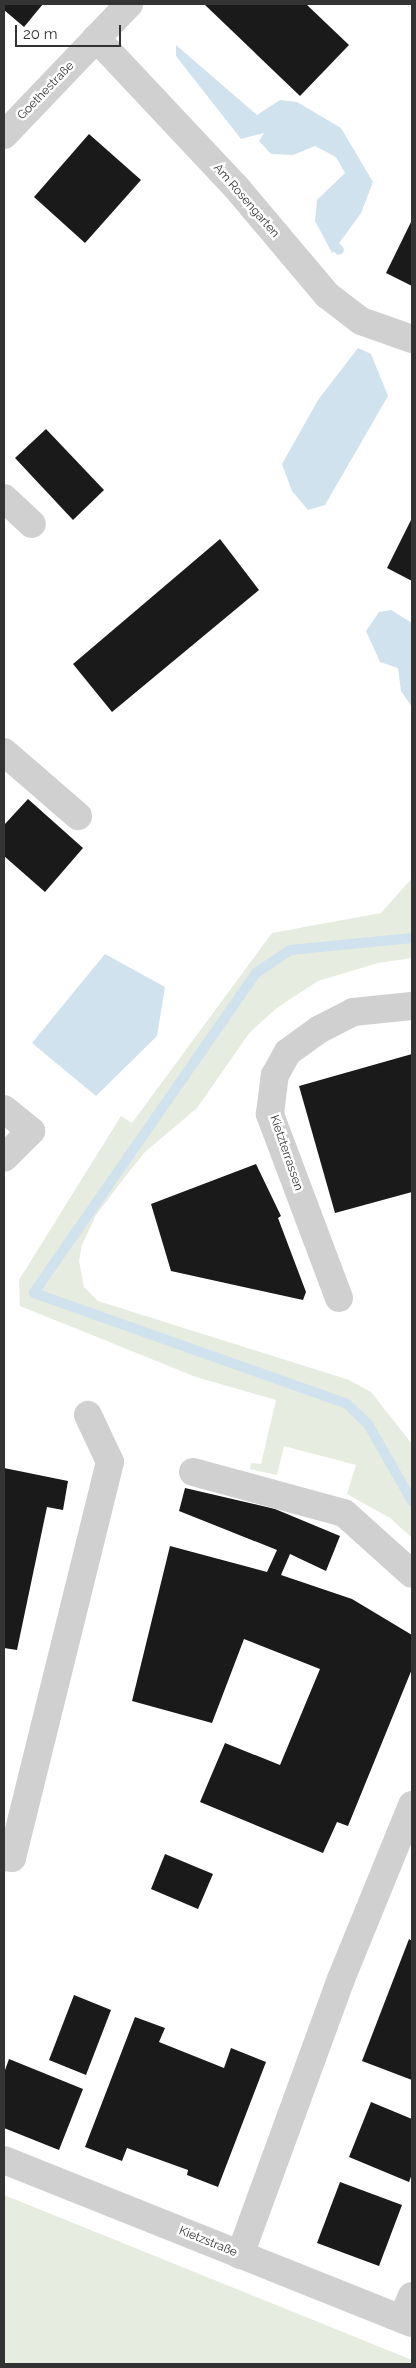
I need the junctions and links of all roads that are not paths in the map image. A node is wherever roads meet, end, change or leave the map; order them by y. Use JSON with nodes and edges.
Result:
{"nodes":[{"id":1,"x":129,"y":4,"type":"edge"},
{"id":2,"x":96,"y":38,"type":"junction"},
{"id":3,"x":4,"y":135,"type":"edge"},
{"id":4,"x":412,"y":339,"type":"edge"},
{"id":5,"x":4,"y":498,"type":"edge"},
{"id":6,"x":32,"y":524,"type":"dead end"},
{"id":7,"x":4,"y":752,"type":"edge"},
{"id":8,"x":78,"y":816,"type":"dead end"},
{"id":9,"x":412,"y":1006,"type":"edge"},
{"id":10,"x":4,"y":1110,"type":"edge"},
{"id":11,"x":4,"y":1158,"type":"edge"},
{"id":12,"x":339,"y":1298,"type":"dead end"},
{"id":13,"x":88,"y":1415,"type":"dead end"},
{"id":14,"x":193,"y":1472,"type":"dead end"},
{"id":15,"x":412,"y":1574,"type":"edge"},
{"id":16,"x":412,"y":1805,"type":"edge"},
{"id":17,"x":4,"y":1856,"type":"edge"},
{"id":18,"x":4,"y":2160,"type":"edge"},
{"id":19,"x":240,"y":2255,"type":"junction"},
{"id":20,"x":409,"y":2313,"type":"edge"}],
"edges":[{"from":1,"to":2,"type":"street","name":"Goethestraße"},
{"from":2,"to":3,"type":"street","name":"Goethestraße"},
{"from":2,"to":4,"type":"street","name":"Am Rosengarten"},
{"from":5,"to":6,"type":"street"},
{"from":7,"to":8,"type":"street"},
{"from":9,"to":12,"type":"street","name":"Kietzterrassen"},
{"from":10,"to":11,"type":"street"},
{"from":13,"to":17,"type":"street"},
{"from":14,"to":15,"type":"street"},
{"from":16,"to":19,"type":"street"},
{"from":18,"to":19,"type":"street","name":"Kietzstraße"},
{"from":19,"to":20,"type":"street","name":"Kietzstraße"}]}
